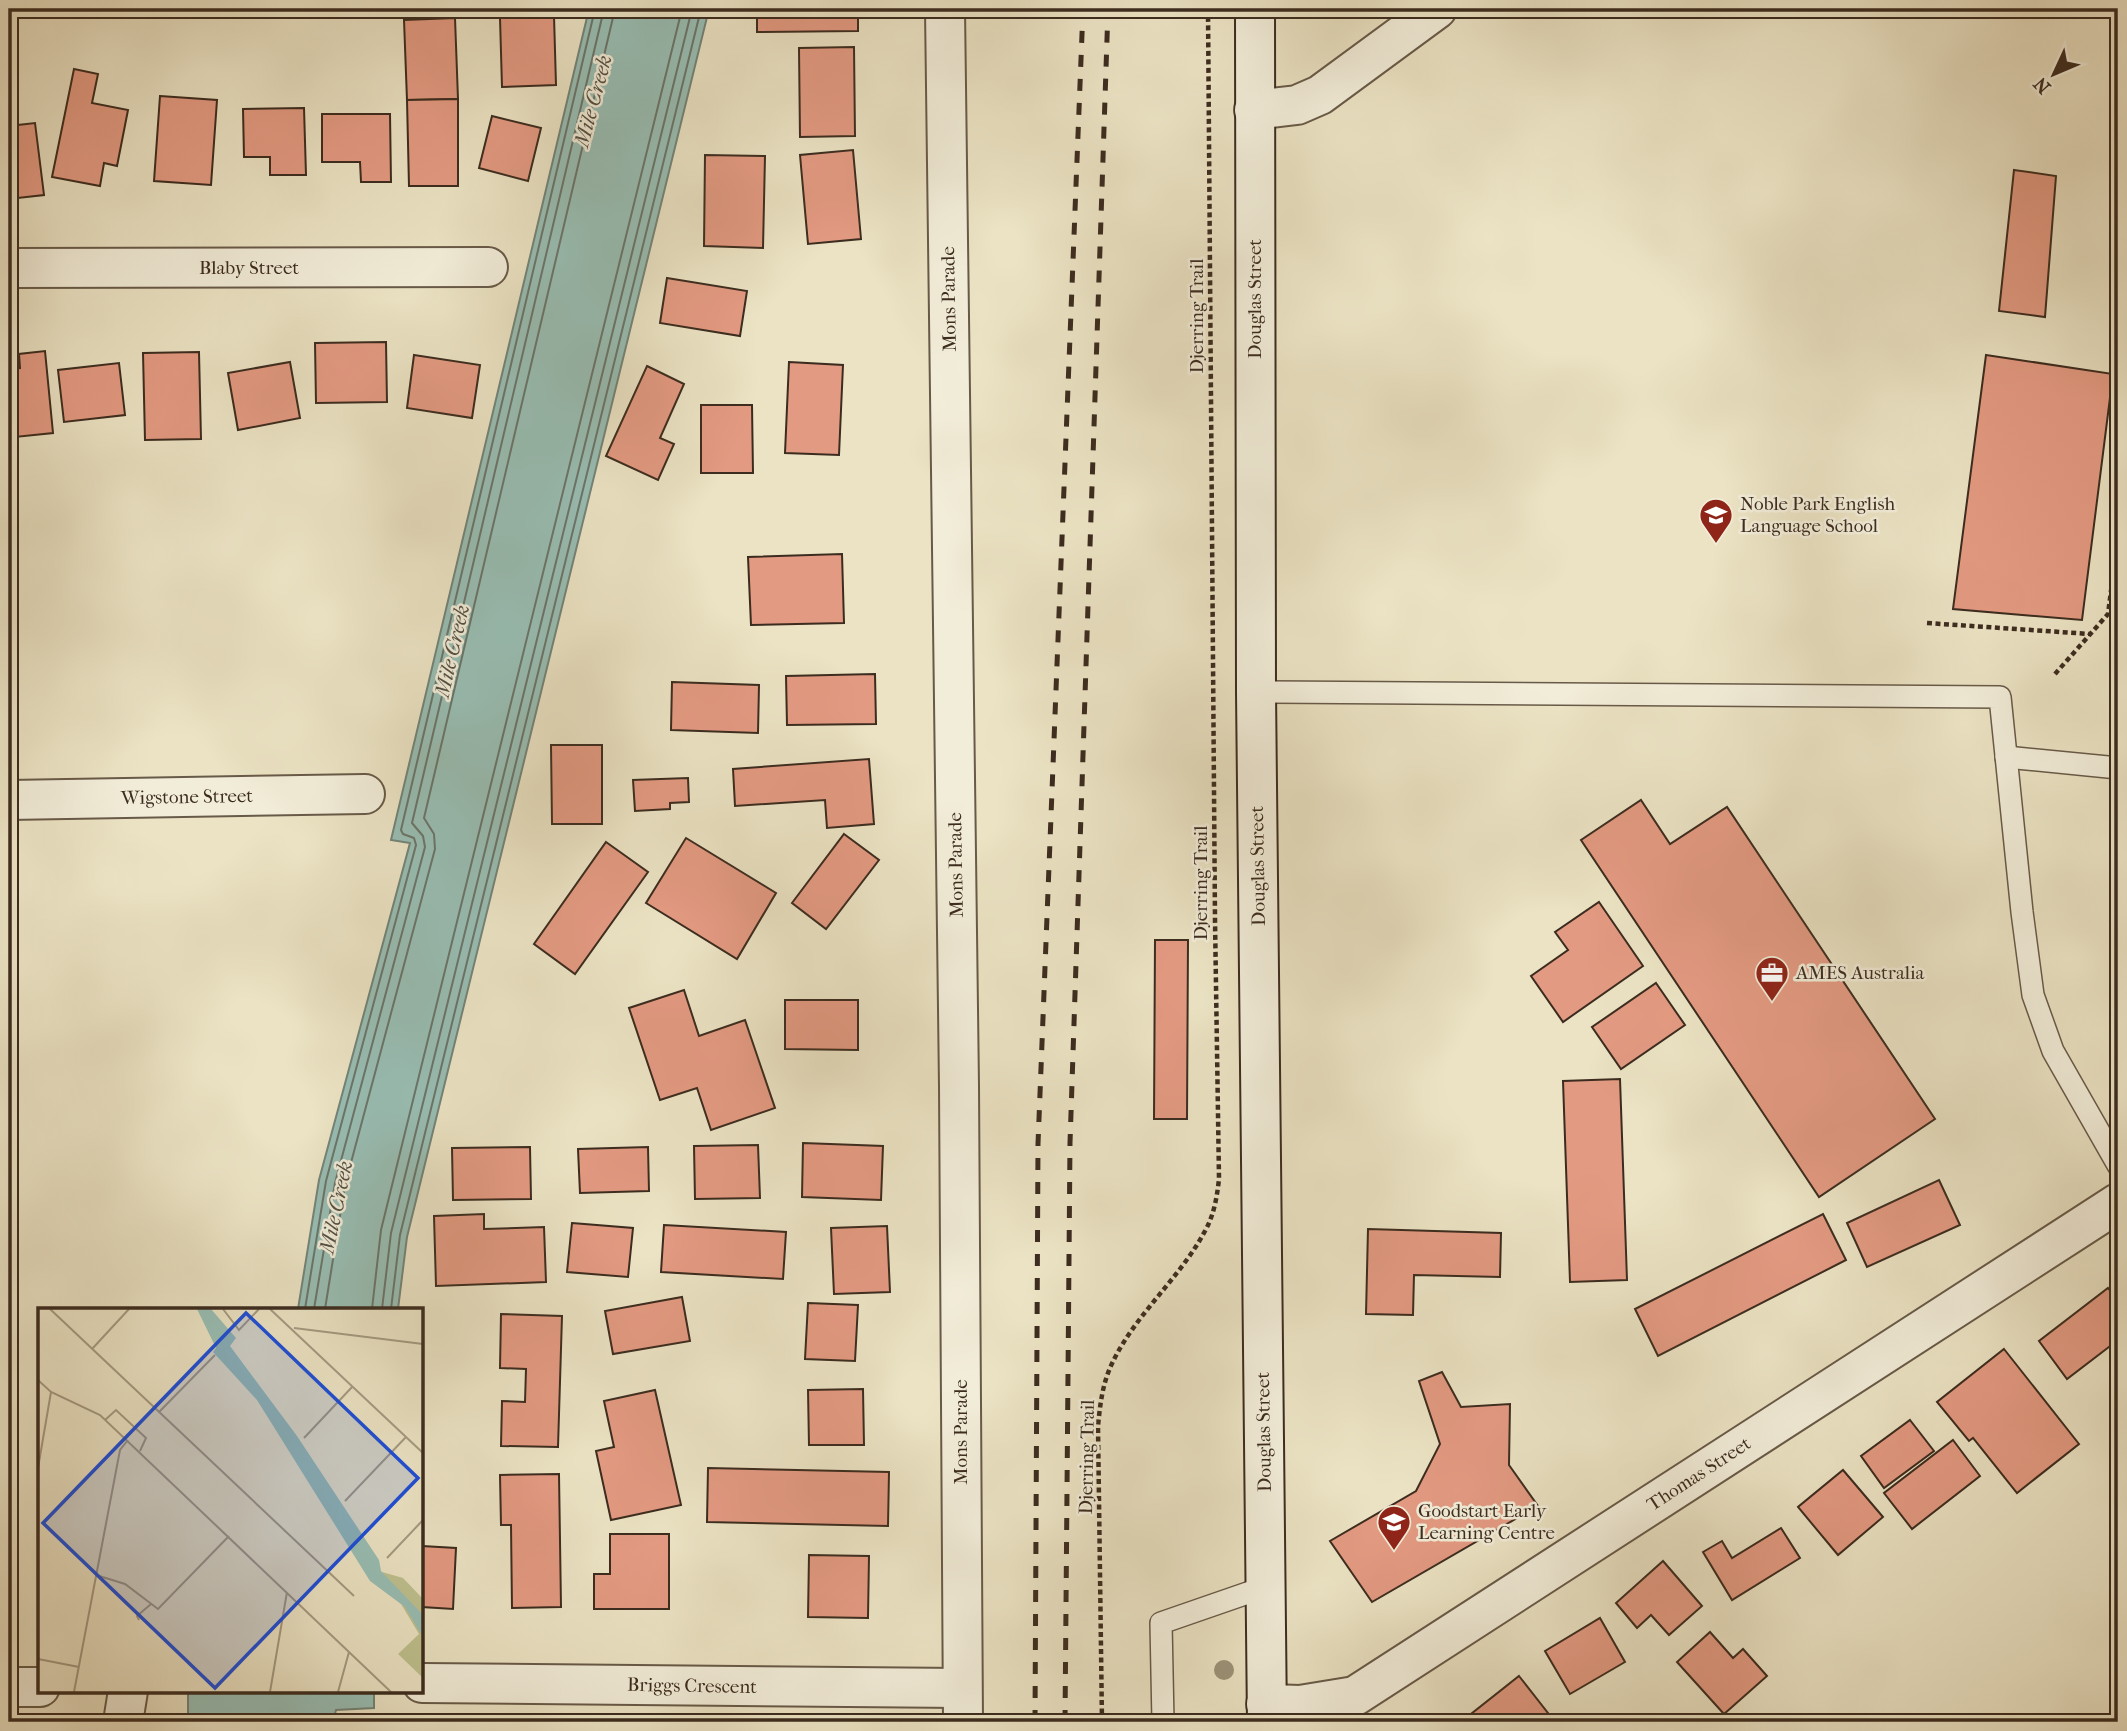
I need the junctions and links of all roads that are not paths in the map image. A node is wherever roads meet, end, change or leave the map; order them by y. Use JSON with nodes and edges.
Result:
{"nodes":[{"id":1,"x":945,"y":9,"type":"edge"},
{"id":2,"x":1255,"y":9,"type":"edge"},
{"id":3,"x":1437,"y":9,"type":"edge"},
{"id":4,"x":1254,"y":110,"type":"junction"},
{"id":5,"x":488,"y":267,"type":"dead end"},
{"id":6,"x":9,"y":268,"type":"edge"},
{"id":7,"x":1256,"y":692,"type":"junction"},
{"id":8,"x":2006,"y":757,"type":"junction"},
{"id":9,"x":2118,"y":768,"type":"edge"},
{"id":10,"x":365,"y":794,"type":"dead end"},
{"id":11,"x":9,"y":800,"type":"edge"},
{"id":12,"x":2118,"y":1165,"type":"edge"},
{"id":13,"x":2118,"y":1203,"type":"edge"},
{"id":14,"x":1265,"y":1587,"type":"junction"},
{"id":15,"x":424,"y":1684,"type":"edge"},
{"id":16,"x":9,"y":1687,"type":"edge"},
{"id":17,"x":38,"y":1687,"type":"edge"},
{"id":18,"x":128,"y":1692,"type":"edge"},
{"id":19,"x":962,"y":1705,"type":"edge"},
{"id":20,"x":1266,"y":1713,"type":"edge"},
{"id":21,"x":123,"y":1722,"type":"edge"},
{"id":22,"x":1163,"y":1722,"type":"edge"}],
"edges":[{"from":1,"to":19,"type":"street","name":"Mons Parade"},
{"from":2,"to":4,"type":"street","name":"Douglas Street"},
{"from":3,"to":4,"type":"street"},
{"from":4,"to":7,"type":"street","name":"Douglas Street"},
{"from":5,"to":6,"type":"street","name":"Blaby Street"},
{"from":7,"to":8,"type":"lane"},
{"from":7,"to":14,"type":"street","name":"Douglas Street"},
{"from":8,"to":9,"type":"lane"},
{"from":8,"to":12,"type":"lane"},
{"from":10,"to":11,"type":"street","name":"Wigstone Street"},
{"from":13,"to":20,"type":"street","name":"Thomas Street"},
{"from":14,"to":20,"type":"street","name":"Douglas Street"},
{"from":14,"to":22,"type":"lane"},
{"from":15,"to":19,"type":"street","name":"Briggs Crescent"},
{"from":16,"to":17,"type":"street"},
{"from":18,"to":21,"type":"street"}]}
